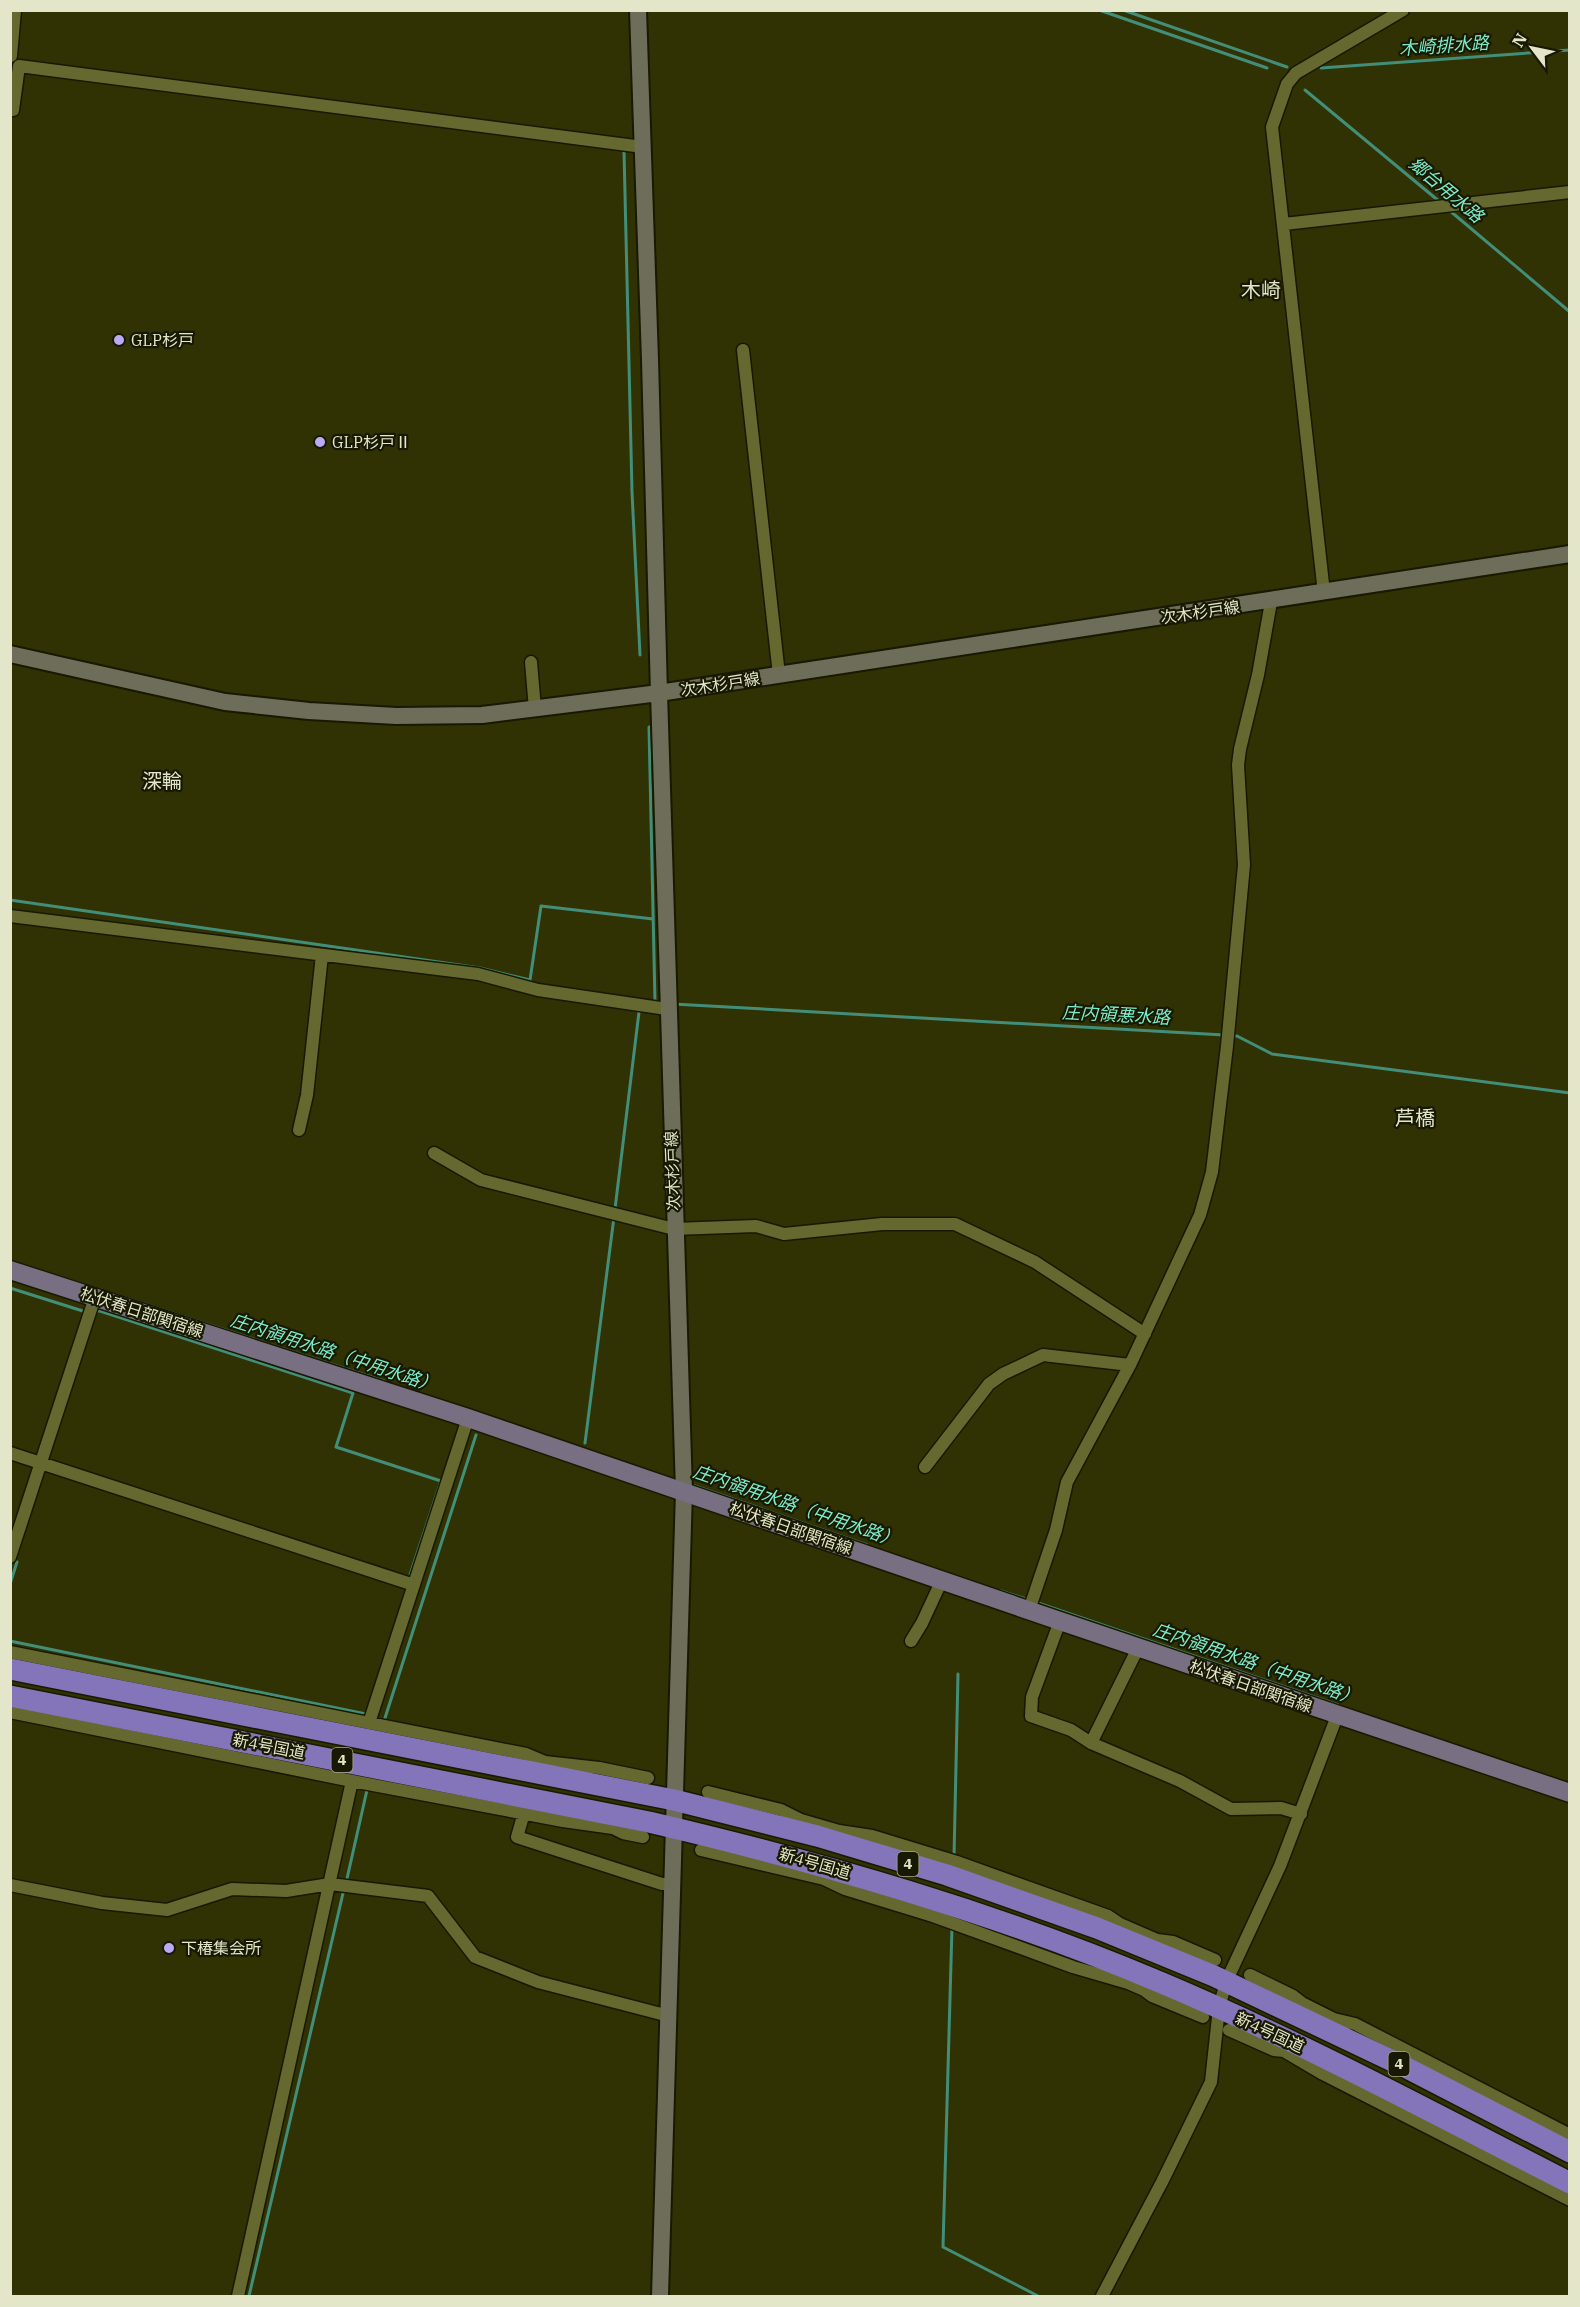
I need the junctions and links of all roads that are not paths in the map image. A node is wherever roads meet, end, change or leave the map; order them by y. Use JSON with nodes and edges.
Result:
{"nodes":[{"id":1,"x":15,"y":10,"type":"edge"},
{"id":2,"x":638,"y":10,"type":"edge"},
{"id":3,"x":1402,"y":10,"type":"edge"},
{"id":4,"x":11,"y":56,"type":"edge"},
{"id":5,"x":10,"y":110,"type":"edge"},
{"id":6,"x":643,"y":147,"type":"junction"},
{"id":7,"x":1569,"y":192,"type":"edge"},
{"id":8,"x":1284,"y":224,"type":"junction"},
{"id":9,"x":743,"y":350,"type":"dead end"},
{"id":10,"x":1569,"y":554,"type":"edge"},
{"id":11,"x":1324,"y":593,"type":"junction"},
{"id":12,"x":1271,"y":602,"type":"junction"},
{"id":13,"x":10,"y":654,"type":"edge"},
{"id":14,"x":531,"y":662,"type":"dead end"},
{"id":15,"x":779,"y":675,"type":"junction"},
{"id":16,"x":659,"y":693,"type":"junction"},
{"id":17,"x":535,"y":709,"type":"junction"},
{"id":18,"x":10,"y":916,"type":"edge"},
{"id":19,"x":322,"y":955,"type":"junction"},
{"id":20,"x":667,"y":1009,"type":"junction"},
{"id":21,"x":299,"y":1130,"type":"dead end"},
{"id":22,"x":434,"y":1153,"type":"dead end"},
{"id":23,"x":674,"y":1229,"type":"junction"},
{"id":24,"x":10,"y":1270,"type":"edge"},
{"id":25,"x":95,"y":1297,"type":"junction"},
{"id":26,"x":1144,"y":1334,"type":"junction"},
{"id":27,"x":1130,"y":1365,"type":"junction"},
{"id":28,"x":468,"y":1418,"type":"junction"},
{"id":29,"x":10,"y":1453,"type":"edge"},
{"id":30,"x":41,"y":1463,"type":"junction"},
{"id":31,"x":925,"y":1467,"type":"dead end"},
{"id":32,"x":684,"y":1491,"type":"junction"},
{"id":33,"x":10,"y":1557,"type":"edge"},
{"id":34,"x":942,"y":1580,"type":"junction"},
{"id":35,"x":414,"y":1585,"type":"junction"},
{"id":36,"x":1029,"y":1610,"type":"junction"},
{"id":37,"x":1060,"y":1621,"type":"junction"},
{"id":38,"x":911,"y":1641,"type":"dead end"},
{"id":39,"x":1139,"y":1646,"type":"junction"},
{"id":40,"x":10,"y":1652,"type":"edge"},
{"id":41,"x":10,"y":1669,"type":"edge"},
{"id":42,"x":10,"y":1696,"type":"edge"},
{"id":43,"x":10,"y":1712,"type":"edge"},
{"id":44,"x":1337,"y":1716,"type":"junction"},
{"id":45,"x":369,"y":1723,"type":"junction"},
{"id":46,"x":1091,"y":1743,"type":"junction"},
{"id":47,"x":560,"y":1771,"type":"junction"},
{"id":48,"x":648,"y":1778,"type":"dead end"},
{"id":49,"x":352,"y":1781,"type":"junction"},
{"id":50,"x":708,"y":1792,"type":"dead end"},
{"id":51,"x":1569,"y":1793,"type":"edge"},
{"id":52,"x":674,"y":1800,"type":"junction"},
{"id":53,"x":524,"y":1813,"type":"junction"},
{"id":54,"x":1301,"y":1814,"type":"junction"},
{"id":55,"x":598,"y":1819,"type":"junction"},
{"id":56,"x":673,"y":1827,"type":"junction"},
{"id":57,"x":819,"y":1831,"type":"junction"},
{"id":58,"x":643,"y":1837,"type":"dead end"},
{"id":59,"x":701,"y":1850,"type":"dead end"},
{"id":60,"x":812,"y":1869,"type":"junction"},
{"id":61,"x":330,"y":1884,"type":"junction"},
{"id":62,"x":672,"y":1884,"type":"junction"},
{"id":63,"x":10,"y":1885,"type":"edge"},
{"id":64,"x":1139,"y":1939,"type":"junction"},
{"id":65,"x":1215,"y":1960,"type":"dead end"},
{"id":66,"x":1250,"y":1975,"type":"dead end"},
{"id":67,"x":1226,"y":1982,"type":"junction"},
{"id":68,"x":1211,"y":2012,"type":"junction"},
{"id":69,"x":669,"y":2016,"type":"junction"},
{"id":70,"x":1315,"y":2016,"type":"junction"},
{"id":71,"x":1229,"y":2030,"type":"dead end"},
{"id":72,"x":1299,"y":2052,"type":"junction"},
{"id":73,"x":1569,"y":2135,"type":"edge"},
{"id":74,"x":1569,"y":2152,"type":"edge"},
{"id":75,"x":1569,"y":2184,"type":"edge"},
{"id":76,"x":1569,"y":2200,"type":"edge"},
{"id":77,"x":238,"y":2296,"type":"edge"},
{"id":78,"x":660,"y":2296,"type":"edge"},
{"id":79,"x":1102,"y":2296,"type":"edge"}],
"edges":[{"from":1,"to":4,"type":"street"},
{"from":2,"to":6,"type":"street"},
{"from":3,"to":8,"type":"street"},
{"from":5,"to":6,"type":"street"},
{"from":6,"to":16,"type":"street"},
{"from":7,"to":8,"type":"street"},
{"from":8,"to":11,"type":"street"},
{"from":9,"to":15,"type":"street"},
{"from":10,"to":11,"type":"street","name":"次木杉戸線"},
{"from":11,"to":12,"type":"street","name":"次木杉戸線"},
{"from":12,"to":15,"type":"street","name":"次木杉戸線"},
{"from":12,"to":26,"type":"street"},
{"from":13,"to":17,"type":"street"},
{"from":14,"to":17,"type":"street"},
{"from":15,"to":16,"type":"street","name":"次木杉戸線"},
{"from":16,"to":17,"type":"street"},
{"from":16,"to":20,"type":"street","name":"次木杉戸線"},
{"from":18,"to":19,"type":"street"},
{"from":19,"to":20,"type":"street"},
{"from":19,"to":21,"type":"street"},
{"from":20,"to":23,"type":"street","name":"次木杉戸線"},
{"from":22,"to":23,"type":"street"},
{"from":23,"to":26,"type":"street"},
{"from":23,"to":32,"type":"street","name":"次木杉戸線"},
{"from":24,"to":25,"type":"main road","name":"松伏春日部関宿線"},
{"from":25,"to":28,"type":"main road","name":"松伏春日部関宿線"},
{"from":25,"to":30,"type":"street"},
{"from":26,"to":27,"type":"street"},
{"from":27,"to":31,"type":"street"},
{"from":27,"to":36,"type":"street"},
{"from":28,"to":32,"type":"main road","name":"松伏春日部関宿線"},
{"from":28,"to":35,"type":"street"},
{"from":29,"to":30,"type":"street"},
{"from":30,"to":33,"type":"street"},
{"from":30,"to":35,"type":"street"},
{"from":32,"to":34,"type":"main road","name":"松伏春日部関宿線"},
{"from":32,"to":52,"type":"street","name":"次木杉戸線"},
{"from":34,"to":36,"type":"main road","name":"松伏春日部関宿線"},
{"from":34,"to":38,"type":"street"},
{"from":35,"to":45,"type":"street"},
{"from":36,"to":37,"type":"main road","name":"松伏春日部関宿線"},
{"from":37,"to":39,"type":"main road","name":"松伏春日部関宿線"},
{"from":37,"to":46,"type":"street"},
{"from":39,"to":44,"type":"main road","name":"松伏春日部関宿線"},
{"from":39,"to":46,"type":"street"},
{"from":40,"to":45,"type":"street"},
{"from":41,"to":47,"type":"highway","name":"新4号国道","number":"4"},
{"from":42,"to":55,"type":"highway","name":"新4号国道","number":"4"},
{"from":43,"to":49,"type":"street"},
{"from":44,"to":51,"type":"main road","name":"松伏春日部関宿線"},
{"from":44,"to":54,"type":"street"},
{"from":45,"to":47,"type":"street"},
{"from":46,"to":54,"type":"street"},
{"from":47,"to":48,"type":"street"},
{"from":47,"to":52,"type":"highway","name":"新4号国道","number":"4"},
{"from":49,"to":53,"type":"street"},
{"from":49,"to":61,"type":"street"},
{"from":50,"to":57,"type":"street"},
{"from":52,"to":56,"type":"street","name":"次木杉戸線"},
{"from":52,"to":57,"type":"highway","name":"新4号国道","number":"4"},
{"from":53,"to":55,"type":"street"},
{"from":53,"to":62,"type":"street"},
{"from":54,"to":67,"type":"street"},
{"from":55,"to":56,"type":"highway","name":"新4号国道","number":"4"},
{"from":55,"to":58,"type":"street"},
{"from":56,"to":60,"type":"highway","name":"新4号国道","number":"4"},
{"from":56,"to":62,"type":"street","name":"次木杉戸線"},
{"from":57,"to":64,"type":"highway","name":"新4号国道","number":"4"},
{"from":59,"to":60,"type":"street"},
{"from":60,"to":68,"type":"highway","name":"新4号国道","number":"4"},
{"from":61,"to":63,"type":"street"},
{"from":61,"to":69,"type":"street"},
{"from":61,"to":77,"type":"street"},
{"from":62,"to":69,"type":"street","name":"次木杉戸線"},
{"from":64,"to":65,"type":"street"},
{"from":64,"to":67,"type":"highway","name":"新4号国道","number":"4"},
{"from":66,"to":70,"type":"street"},
{"from":67,"to":68,"type":"street"},
{"from":67,"to":70,"type":"highway","name":"新4号国道","number":"4"},
{"from":68,"to":72,"type":"highway","name":"新4号国道","number":"4"},
{"from":68,"to":79,"type":"street"},
{"from":69,"to":78,"type":"street","name":"次木杉戸線"},
{"from":70,"to":73,"type":"street"},
{"from":70,"to":74,"type":"highway","name":"新4号国道","number":"4"},
{"from":71,"to":72,"type":"street"},
{"from":72,"to":75,"type":"highway","name":"新4号国道","number":"4"},
{"from":72,"to":76,"type":"street"}]}
